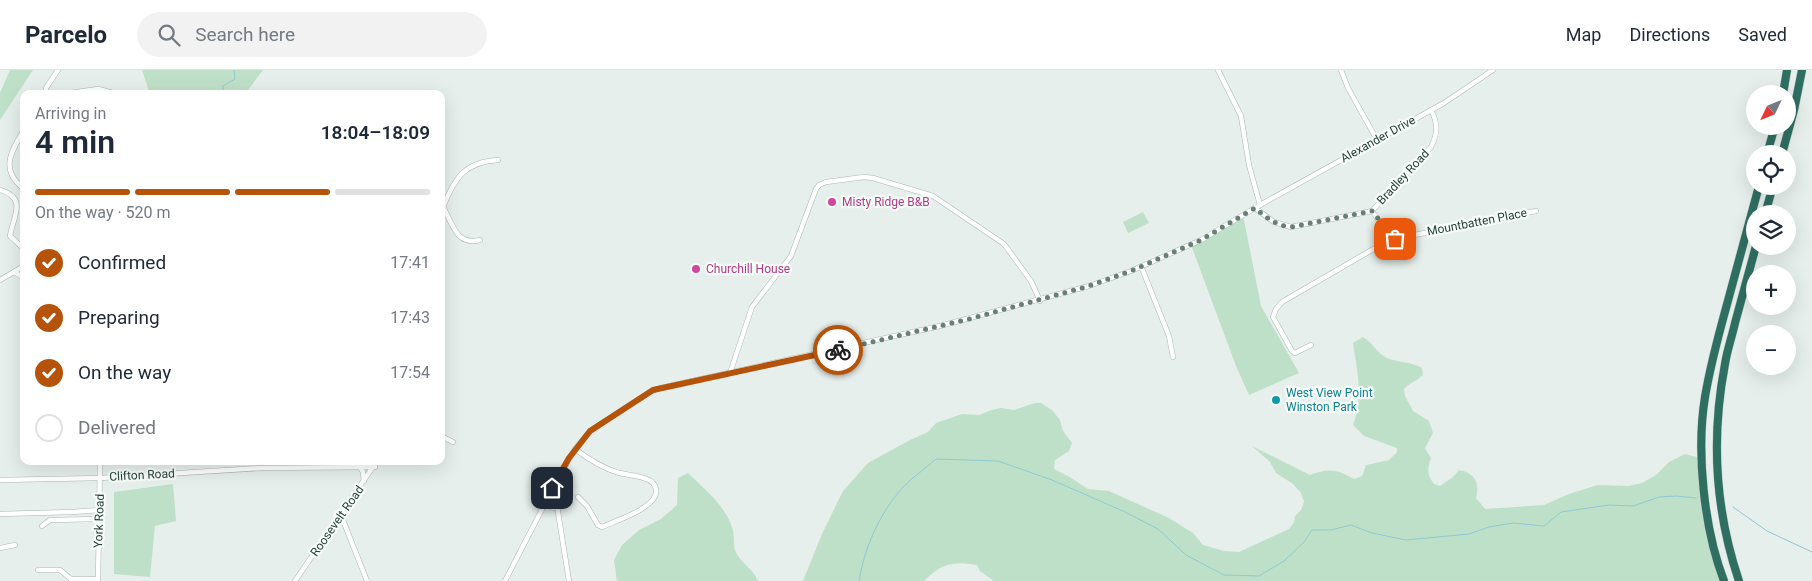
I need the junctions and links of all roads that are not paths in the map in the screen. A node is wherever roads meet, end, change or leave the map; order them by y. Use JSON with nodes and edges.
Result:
{"nodes":[{"id":1,"x":58,"y":70,"type":"edge"},
{"id":2,"x":1218,"y":70,"type":"edge"},
{"id":3,"x":1341,"y":70,"type":"edge"},
{"id":4,"x":1493,"y":70,"type":"edge"},
{"id":5,"x":1788,"y":70,"type":"edge"},
{"id":6,"x":1802,"y":70,"type":"edge"},
{"id":7,"x":1785,"y":85,"type":"edge"},
{"id":8,"x":47,"y":90,"type":"edge"},
{"id":9,"x":1431,"y":110,"type":"junction"},
{"id":10,"x":20,"y":137,"type":"edge"},
{"id":11,"x":1377,"y":140,"type":"junction"},
{"id":12,"x":1784,"y":145,"type":"edge"},
{"id":13,"x":498,"y":160,"type":"dead end"},
{"id":14,"x":20,"y":186,"type":"edge"},
{"id":15,"x":0,"y":190,"type":"edge"},
{"id":16,"x":1757,"y":195,"type":"edge"},
{"id":17,"x":445,"y":201,"type":"edge"},
{"id":18,"x":1260,"y":205,"type":"junction"},
{"id":19,"x":1255,"y":208,"type":"junction"},
{"id":20,"x":1372,"y":211,"type":"junction"},
{"id":21,"x":1536,"y":211,"type":"dead end"},
{"id":22,"x":445,"y":212,"type":"edge"},
{"id":23,"x":480,"y":240,"type":"dead end"},
{"id":24,"x":1389,"y":240,"type":"junction"},
{"id":25,"x":20,"y":245,"type":"edge"},
{"id":26,"x":1754,"y":255,"type":"edge"},
{"id":27,"x":1141,"y":266,"type":"junction"},
{"id":28,"x":20,"y":268,"type":"edge"},
{"id":29,"x":14,"y":272,"type":"junction"},
{"id":30,"x":20,"y":276,"type":"edge"},
{"id":31,"x":0,"y":280,"type":"edge"},
{"id":32,"x":1040,"y":301,"type":"junction"},
{"id":33,"x":1311,"y":344,"type":"dead end"},
{"id":34,"x":1173,"y":357,"type":"dead end"},
{"id":35,"x":730,"y":373,"type":"junction"},
{"id":36,"x":445,"y":438,"type":"edge"},
{"id":37,"x":453,"y":442,"type":"dead end"},
{"id":38,"x":575,"y":449,"type":"junction"},
{"id":39,"x":100,"y":465,"type":"edge"},
{"id":40,"x":360,"y":467,"type":"junction"},
{"id":41,"x":375,"y":467,"type":"joint"},
{"id":42,"x":262,"y":468,"type":"joint"},
{"id":43,"x":100,"y":478,"type":"junction"},
{"id":44,"x":0,"y":480,"type":"edge"},
{"id":45,"x":364,"y":482,"type":"junction"},
{"id":46,"x":552,"y":488,"type":"junction"},
{"id":47,"x":578,"y":498,"type":"dead end"},
{"id":48,"x":544,"y":503,"type":"junction"},
{"id":49,"x":557,"y":506,"type":"junction"},
{"id":50,"x":100,"y":510,"type":"junction"},
{"id":51,"x":0,"y":514,"type":"edge"},
{"id":52,"x":341,"y":515,"type":"junction"},
{"id":53,"x":100,"y":519,"type":"junction"},
{"id":54,"x":42,"y":526,"type":"dead end"},
{"id":55,"x":15,"y":545,"type":"dead end"},
{"id":56,"x":0,"y":548,"type":"edge"},
{"id":57,"x":38,"y":570,"type":"dead end"},
{"id":58,"x":98,"y":580,"type":"edge"},
{"id":59,"x":295,"y":581,"type":"edge"},
{"id":60,"x":367,"y":581,"type":"edge"},
{"id":61,"x":505,"y":581,"type":"edge"},
{"id":62,"x":569,"y":581,"type":"edge"},
{"id":63,"x":1724,"y":581,"type":"edge"},
{"id":64,"x":1739,"y":581,"type":"edge"}],
"edges":[{"from":1,"to":8,"type":"street"},
{"from":2,"to":18,"type":"street"},
{"from":3,"to":11,"type":"street"},
{"from":4,"to":9,"type":"street","name":"Alexander Drive"},
{"from":5,"to":7,"type":"highway"},
{"from":6,"to":12,"type":"highway"},
{"from":9,"to":11,"type":"street","name":"Alexander Drive"},
{"from":9,"to":20,"type":"street","name":"Bradley Road"},
{"from":10,"to":14,"type":"street"},
{"from":11,"to":18,"type":"street","name":"Alexander Drive"},
{"from":13,"to":17,"type":"street"},
{"from":15,"to":25,"type":"street"},
{"from":16,"to":63,"type":"highway"},
{"from":18,"to":19,"type":"street","name":"Alexander Drive"},
{"from":19,"to":20,"type":"street","name":"Bradley Road"},
{"from":19,"to":27,"type":"street","name":"Alexander Drive"},
{"from":20,"to":24,"type":"street"},
{"from":21,"to":24,"type":"street","name":"Mountbatten Place"},
{"from":22,"to":23,"type":"street"},
{"from":24,"to":33,"type":"street","name":"Mountbatten Place"},
{"from":26,"to":64,"type":"highway"},
{"from":27,"to":32,"type":"street","name":"Alexander Drive"},
{"from":27,"to":34,"type":"street"},
{"from":28,"to":29,"type":"street"},
{"from":29,"to":30,"type":"street"},
{"from":29,"to":31,"type":"street"},
{"from":32,"to":35,"type":"street","name":"Alexander Drive"},
{"from":32,"to":35,"type":"street"},
{"from":35,"to":38,"type":"street","name":"Alexander Drive"},
{"from":36,"to":37,"type":"street"},
{"from":38,"to":46,"type":"street","name":"Alexander Drive"},
{"from":38,"to":47,"type":"street"},
{"from":39,"to":43,"type":"street","name":"York Road"},
{"from":40,"to":41,"type":"street","name":"Clifton Road"},
{"from":40,"to":42,"type":"street","name":"Clifton Road"},
{"from":40,"to":45,"type":"street"},
{"from":41,"to":45,"type":"street","name":"Roosevelt Road"},
{"from":42,"to":43,"type":"street","name":"Clifton Road"},
{"from":43,"to":44,"type":"street","name":"Clifton Road"},
{"from":43,"to":50,"type":"street","name":"York Road"},
{"from":45,"to":52,"type":"street","name":"Roosevelt Road"},
{"from":46,"to":48,"type":"street","name":"Alexander Drive"},
{"from":46,"to":49,"type":"street"},
{"from":48,"to":49,"type":"street"},
{"from":48,"to":61,"type":"street","name":"Alexander Drive"},
{"from":49,"to":62,"type":"street"},
{"from":50,"to":51,"type":"street"},
{"from":50,"to":53,"type":"street","name":"York Road"},
{"from":52,"to":59,"type":"street","name":"Roosevelt Road"},
{"from":52,"to":60,"type":"street"},
{"from":53,"to":54,"type":"street"},
{"from":53,"to":58,"type":"street","name":"York Road"},
{"from":55,"to":56,"type":"street"},
{"from":57,"to":58,"type":"street"}]}
